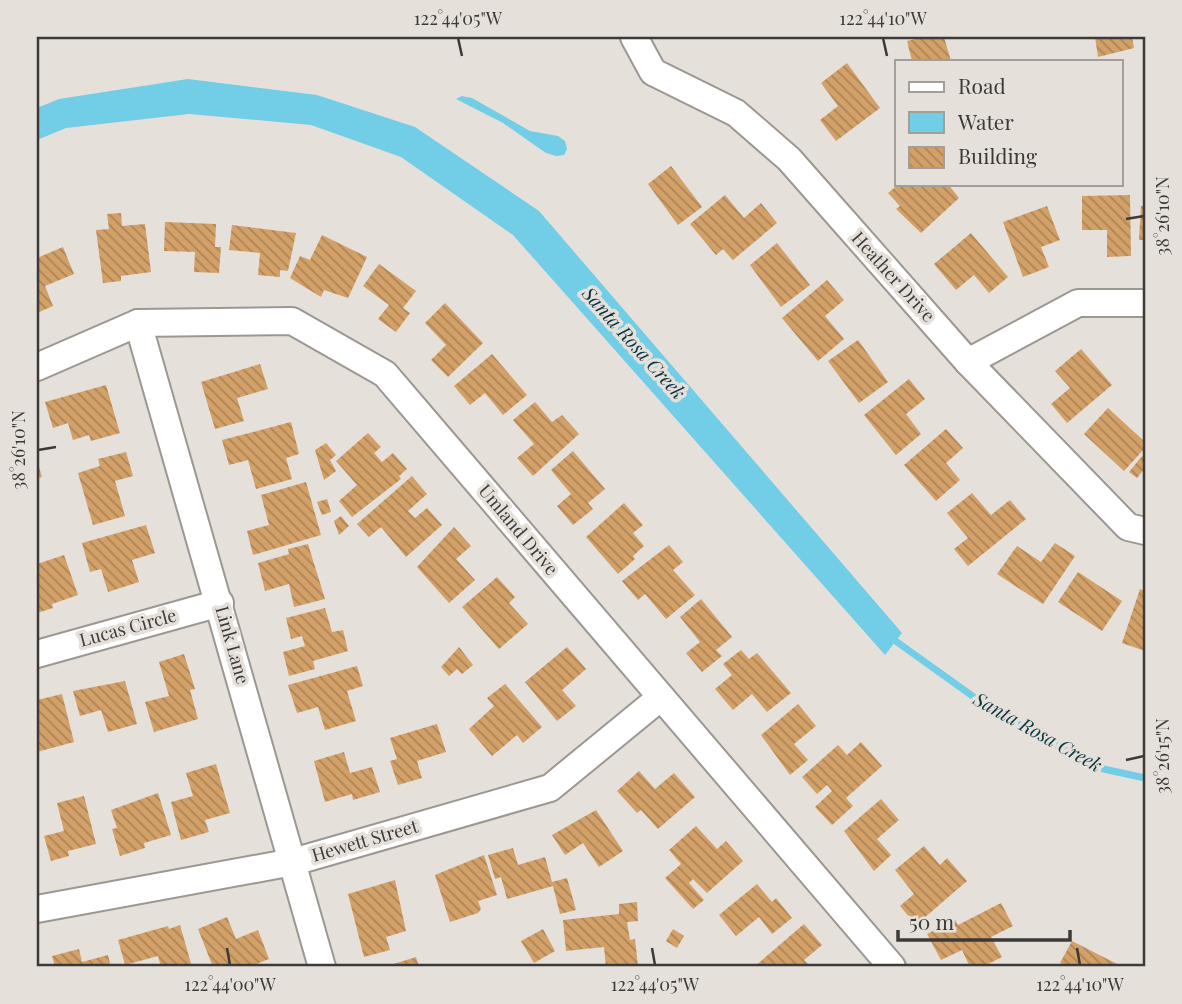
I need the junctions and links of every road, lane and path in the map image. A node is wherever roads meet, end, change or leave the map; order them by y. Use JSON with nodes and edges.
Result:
{"nodes":[{"id":1,"x":634,"y":37,"type":"edge"},
{"id":2,"x":1145,"y":303,"type":"edge"},
{"id":3,"x":138,"y":323,"type":"junction"},
{"id":4,"x":968,"y":362,"type":"junction"},
{"id":5,"x":37,"y":367,"type":"edge"},
{"id":6,"x":1145,"y":531,"type":"edge"},
{"id":7,"x":220,"y":603,"type":"junction"},
{"id":8,"x":37,"y":654,"type":"edge"},
{"id":9,"x":661,"y":697,"type":"junction"},
{"id":10,"x":293,"y":862,"type":"junction"},
{"id":11,"x":37,"y":909,"type":"edge"},
{"id":12,"x":322,"y":967,"type":"edge"},
{"id":13,"x":892,"y":967,"type":"edge"}],
"edges":[{"from":1,"to":4,"type":"street","name":"Heather Drive"},
{"from":2,"to":4,"type":"street"},
{"from":3,"to":5,"type":"street","name":"Umland Drive"},
{"from":3,"to":7,"type":"street","name":"Link Lane"},
{"from":3,"to":9,"type":"street","name":"Umland Drive"},
{"from":4,"to":6,"type":"street","name":"Heather Drive"},
{"from":7,"to":8,"type":"street","name":"Lucas Circle"},
{"from":7,"to":10,"type":"street","name":"Link Lane"},
{"from":9,"to":10,"type":"street","name":"Hewett Street"},
{"from":9,"to":13,"type":"street","name":"Umland Drive"},
{"from":10,"to":11,"type":"street","name":"Hewett Street"},
{"from":10,"to":12,"type":"street","name":"Link Lane"}]}
